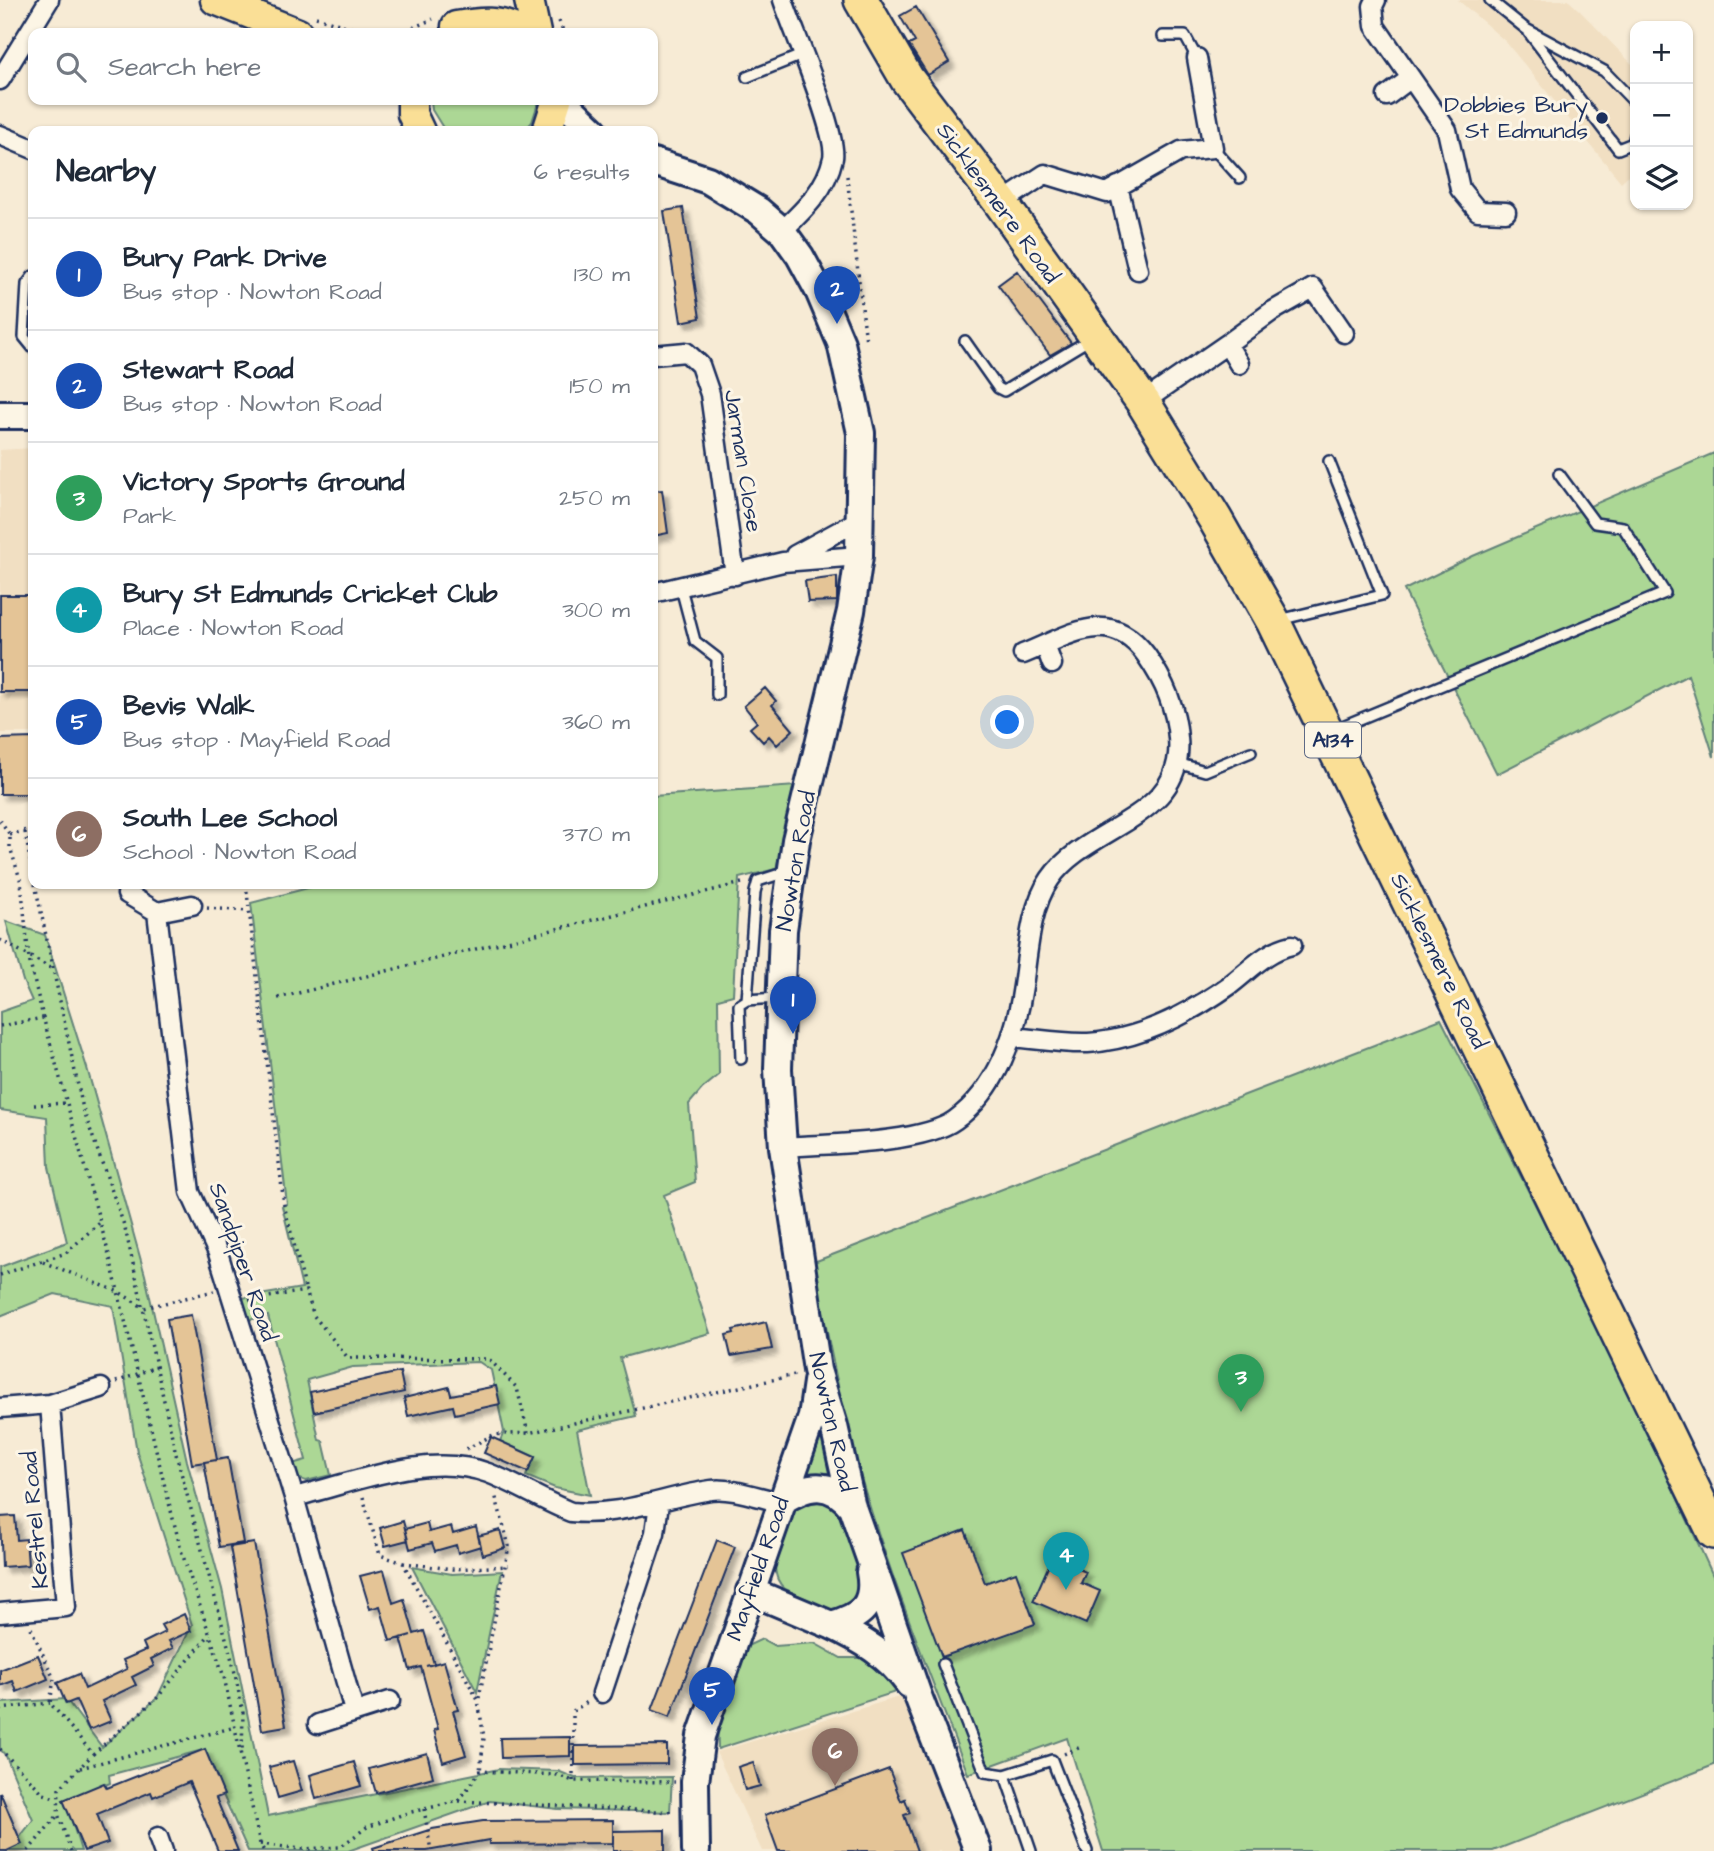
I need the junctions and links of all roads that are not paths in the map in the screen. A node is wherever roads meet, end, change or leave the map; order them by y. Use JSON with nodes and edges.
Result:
{"nodes":[{"id":1,"x":49,"y":0,"type":"edge"},
{"id":2,"x":215,"y":0,"type":"edge"},
{"id":3,"x":488,"y":0,"type":"edge"},
{"id":4,"x":530,"y":0,"type":"edge"},
{"id":5,"x":783,"y":0,"type":"edge"},
{"id":6,"x":861,"y":0,"type":"edge"},
{"id":7,"x":1490,"y":0,"type":"edge"},
{"id":8,"x":1370,"y":2,"type":"edge"},
{"id":9,"x":32,"y":28,"type":"edge"},
{"id":10,"x":285,"y":28,"type":"edge"},
{"id":11,"x":453,"y":28,"type":"edge"},
{"id":12,"x":458,"y":28,"type":"edge"},
{"id":13,"x":516,"y":28,"type":"edge"},
{"id":14,"x":535,"y":28,"type":"edge"},
{"id":15,"x":1526,"y":29,"type":"junction"},
{"id":16,"x":28,"y":34,"type":"edge"},
{"id":17,"x":1163,"y":36,"type":"dead end"},
{"id":18,"x":802,"y":55,"type":"junction"},
{"id":19,"x":1197,"y":58,"type":"joint"},
{"id":20,"x":747,"y":77,"type":"dead end"},
{"id":21,"x":1410,"y":78,"type":"junction"},
{"id":22,"x":0,"y":80,"type":"edge"},
{"id":23,"x":1387,"y":96,"type":"dead end"},
{"id":24,"x":1630,"y":98,"type":"edge"},
{"id":25,"x":555,"y":105,"type":"edge"},
{"id":26,"x":569,"y":105,"type":"edge"},
{"id":27,"x":549,"y":126,"type":"edge"},
{"id":28,"x":589,"y":126,"type":"edge"},
{"id":29,"x":0,"y":135,"type":"edge"},
{"id":30,"x":1630,"y":144,"type":"edge"},
{"id":31,"x":28,"y":147,"type":"edge"},
{"id":32,"x":1213,"y":148,"type":"junction"},
{"id":33,"x":658,"y":164,"type":"edge"},
{"id":34,"x":1240,"y":178,"type":"dead end"},
{"id":35,"x":1118,"y":186,"type":"junction"},
{"id":36,"x":1001,"y":203,"type":"junction"},
{"id":37,"x":1506,"y":212,"type":"dead end"},
{"id":38,"x":782,"y":231,"type":"junction"},
{"id":39,"x":1138,"y":270,"type":"dead end"},
{"id":40,"x":28,"y":283,"type":"edge"},
{"id":41,"x":1344,"y":333,"type":"dead end"},
{"id":42,"x":1094,"y":337,"type":"junction"},
{"id":43,"x":965,"y":341,"type":"dead end"},
{"id":44,"x":28,"y":342,"type":"edge"},
{"id":45,"x":1227,"y":344,"type":"junction"},
{"id":46,"x":658,"y":355,"type":"edge"},
{"id":47,"x":1239,"y":364,"type":"dead end"},
{"id":48,"x":1143,"y":402,"type":"junction"},
{"id":49,"x":0,"y":415,"type":"edge"},
{"id":50,"x":28,"y":415,"type":"edge"},
{"id":51,"x":1329,"y":461,"type":"dead end"},
{"id":52,"x":1559,"y":474,"type":"dead end"},
{"id":53,"x":861,"y":519,"type":"junction"},
{"id":54,"x":859,"y":556,"type":"junction"},
{"id":55,"x":783,"y":562,"type":"junction"},
{"id":56,"x":735,"y":575,"type":"junction"},
{"id":57,"x":681,"y":588,"type":"junction"},
{"id":58,"x":658,"y":592,"type":"edge"},
{"id":59,"x":1273,"y":621,"type":"junction"},
{"id":60,"x":1045,"y":645,"type":"junction"},
{"id":61,"x":1023,"y":654,"type":"dead end"},
{"id":62,"x":1052,"y":664,"type":"dead end"},
{"id":63,"x":717,"y":695,"type":"dead end"},
{"id":64,"x":1329,"y":732,"type":"junction"},
{"id":65,"x":1251,"y":752,"type":"dead end"},
{"id":66,"x":1177,"y":763,"type":"junction"},
{"id":67,"x":790,"y":870,"type":"junction"},
{"id":68,"x":127,"y":894,"type":"dead end"},
{"id":69,"x":192,"y":905,"type":"road end"},
{"id":70,"x":157,"y":912,"type":"junction"},
{"id":71,"x":1292,"y":946,"type":"dead end"},
{"id":72,"x":779,"y":998,"type":"junction"},
{"id":73,"x":747,"y":1000,"type":"junction"},
{"id":74,"x":1013,"y":1037,"type":"junction"},
{"id":75,"x":741,"y":1059,"type":"dead end"},
{"id":76,"x":783,"y":1147,"type":"junction"},
{"id":77,"x":817,"y":1370,"type":"junction"},
{"id":78,"x":101,"y":1388,"type":"road end"},
{"id":79,"x":50,"y":1404,"type":"junction"},
{"id":80,"x":0,"y":1408,"type":"edge"},
{"id":81,"x":294,"y":1497,"type":"junction"},
{"id":82,"x":780,"y":1502,"type":"junction"},
{"id":83,"x":659,"y":1503,"type":"junction"},
{"id":84,"x":852,"y":1507,"type":"junction"},
{"id":85,"x":1714,"y":1532,"type":"edge"},
{"id":86,"x":868,"y":1556,"type":"junction"},
{"id":87,"x":750,"y":1591,"type":"junction"},
{"id":88,"x":0,"y":1613,"type":"edge"},
{"id":89,"x":831,"y":1625,"type":"junction"},
{"id":90,"x":943,"y":1664,"type":"dead end"},
{"id":91,"x":602,"y":1693,"type":"road end"},
{"id":92,"x":918,"y":1696,"type":"junction"},
{"id":93,"x":390,"y":1701,"type":"dead end"},
{"id":94,"x":355,"y":1712,"type":"junction"},
{"id":95,"x":318,"y":1724,"type":"dead end"},
{"id":96,"x":1005,"y":1775,"type":"junction"},
{"id":97,"x":696,"y":1851,"type":"edge"},
{"id":98,"x":978,"y":1851,"type":"edge"},
{"id":99,"x":1031,"y":1851,"type":"edge"},
{"id":100,"x":1087,"y":1851,"type":"edge"}],
"edges":[{"from":1,"to":9,"type":"street"},
{"from":2,"to":10,"type":"main road"},
{"from":3,"to":11,"type":"main road"},
{"from":4,"to":14,"type":"main road"},
{"from":5,"to":18,"type":"street"},
{"from":6,"to":36,"type":"highway","name":"Sicklesmere Road","number":"A134"},
{"from":7,"to":15,"type":"lane"},
{"from":8,"to":21,"type":"street"},
{"from":12,"to":13,"type":"main road"},
{"from":15,"to":24,"type":"lane"},
{"from":15,"to":30,"type":"lane"},
{"from":16,"to":22,"type":"street"},
{"from":17,"to":19,"type":"lane"},
{"from":18,"to":20,"type":"lane"},
{"from":18,"to":38,"type":"street"},
{"from":19,"to":32,"type":"street"},
{"from":21,"to":23,"type":"street"},
{"from":21,"to":37,"type":"street"},
{"from":25,"to":27,"type":"main road"},
{"from":26,"to":28,"type":"street"},
{"from":29,"to":31,"type":"street"},
{"from":32,"to":34,"type":"lane"},
{"from":32,"to":35,"type":"street"},
{"from":33,"to":38,"type":"street","name":"Nowton Road"},
{"from":35,"to":36,"type":"street"},
{"from":35,"to":39,"type":"street"},
{"from":36,"to":42,"type":"highway","name":"Sicklesmere Road","number":"A134"},
{"from":38,"to":53,"type":"street","name":"Nowton Road"},
{"from":40,"to":44,"type":"lane"},
{"from":41,"to":45,"type":"street"},
{"from":42,"to":43,"type":"lane"},
{"from":42,"to":48,"type":"highway","name":"Sicklesmere Road","number":"A134"},
{"from":45,"to":47,"type":"street"},
{"from":45,"to":48,"type":"street"},
{"from":46,"to":56,"type":"street","name":"Jarman Close"},
{"from":48,"to":59,"type":"highway","name":"Sicklesmere Road","number":"A134"},
{"from":49,"to":50,"type":"street"},
{"from":51,"to":59,"type":"lane"},
{"from":52,"to":64,"type":"lane"},
{"from":53,"to":54,"type":"street","name":"Nowton Road"},
{"from":53,"to":55,"type":"street"},
{"from":54,"to":55,"type":"street"},
{"from":54,"to":67,"type":"street","name":"Nowton Road"},
{"from":55,"to":56,"type":"street"},
{"from":56,"to":57,"type":"street"},
{"from":57,"to":58,"type":"street"},
{"from":57,"to":63,"type":"lane"},
{"from":59,"to":64,"type":"highway","name":"Sicklesmere Road","number":"A134"},
{"from":60,"to":61,"type":"street"},
{"from":60,"to":62,"type":"street"},
{"from":60,"to":66,"type":"street"},
{"from":64,"to":85,"type":"highway","name":"Sicklesmere Road","number":"A134"},
{"from":65,"to":66,"type":"lane"},
{"from":66,"to":74,"type":"street"},
{"from":67,"to":72,"type":"street","name":"Nowton Road"},
{"from":67,"to":73,"type":"lane"},
{"from":68,"to":70,"type":"street"},
{"from":69,"to":70,"type":"street"},
{"from":70,"to":81,"type":"street","name":"Sandpiper Road"},
{"from":71,"to":74,"type":"street"},
{"from":72,"to":73,"type":"lane"},
{"from":72,"to":76,"type":"street","name":"Nowton Road"},
{"from":73,"to":75,"type":"lane"},
{"from":74,"to":76,"type":"street"},
{"from":76,"to":77,"type":"street","name":"Nowton Road"},
{"from":77,"to":82,"type":"street","name":"Mayfield Road"},
{"from":77,"to":84,"type":"street","name":"Nowton Road"},
{"from":78,"to":79,"type":"street"},
{"from":79,"to":80,"type":"street"},
{"from":79,"to":88,"type":"street","name":"Kestrel Road"},
{"from":81,"to":83,"type":"street"},
{"from":81,"to":94,"type":"street","name":"Sandpiper Road"},
{"from":82,"to":83,"type":"street"},
{"from":82,"to":84,"type":"street","name":"Nowton Road"},
{"from":82,"to":87,"type":"street","name":"Mayfield Road"},
{"from":83,"to":91,"type":"street"},
{"from":84,"to":86,"type":"street","name":"Nowton Road"},
{"from":86,"to":89,"type":"street","name":"Nowton Road"},
{"from":86,"to":92,"type":"street","name":"Nowton Road"},
{"from":87,"to":89,"type":"street","name":"Nowton Road"},
{"from":87,"to":97,"type":"street","name":"Mayfield Road"},
{"from":89,"to":92,"type":"street","name":"Nowton Road"},
{"from":90,"to":96,"type":"lane"},
{"from":92,"to":98,"type":"street","name":"Nowton Road"},
{"from":93,"to":94,"type":"street"},
{"from":94,"to":95,"type":"street"},
{"from":96,"to":99,"type":"lane"},
{"from":96,"to":100,"type":"lane"}]}
